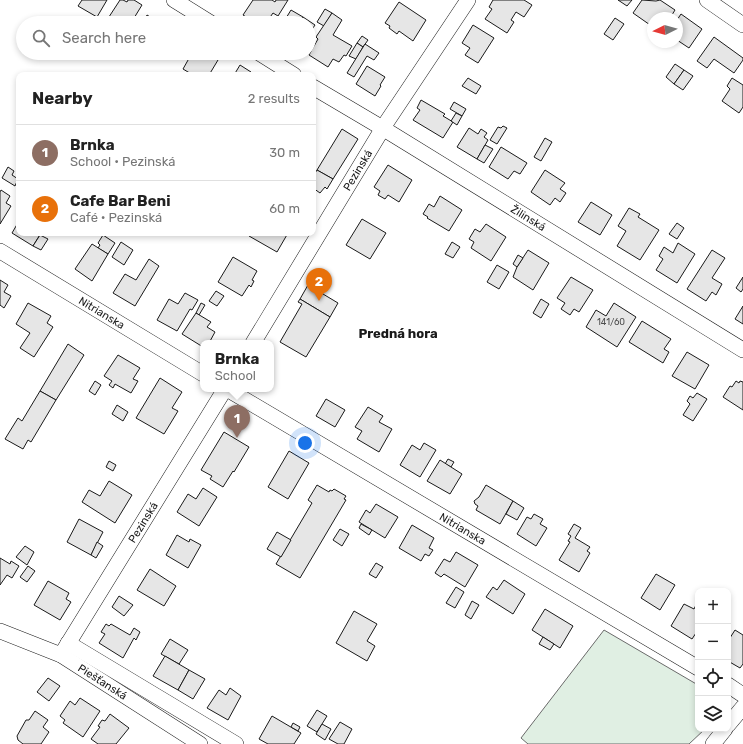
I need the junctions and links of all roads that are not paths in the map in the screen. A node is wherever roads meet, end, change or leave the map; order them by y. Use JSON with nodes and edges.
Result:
{"nodes":[{"id":1,"x":174,"y":0,"type":"edge"},
{"id":2,"x":468,"y":0,"type":"edge"},
{"id":3,"x":707,"y":0,"type":"edge"},
{"id":4,"x":200,"y":16,"type":"edge"},
{"id":5,"x":743,"y":25,"type":"edge"},
{"id":6,"x":270,"y":60,"type":"edge"},
{"id":7,"x":289,"y":72,"type":"edge"},
{"id":8,"x":316,"y":89,"type":"edge"},
{"id":9,"x":384,"y":129,"type":"junction"},
{"id":10,"x":0,"y":252,"type":"edge"},
{"id":11,"x":255,"y":340,"type":"edge"},
{"id":12,"x":743,"y":350,"type":"edge"},
{"id":13,"x":200,"y":372,"type":"edge"},
{"id":14,"x":224,"y":392,"type":"edge"},
{"id":15,"x":231,"y":392,"type":"edge"},
{"id":16,"x":0,"y":631,"type":"edge"},
{"id":17,"x":65,"y":649,"type":"junction"},
{"id":18,"x":695,"y":666,"type":"edge"},
{"id":19,"x":731,"y":688,"type":"edge"},
{"id":20,"x":743,"y":694,"type":"edge"},
{"id":21,"x":743,"y":707,"type":"edge"},
{"id":22,"x":731,"y":721,"type":"edge"},
{"id":23,"x":723,"y":732,"type":"edge"},
{"id":24,"x":200,"y":744,"type":"edge"},
{"id":25,"x":236,"y":744,"type":"edge"},
{"id":26,"x":713,"y":744,"type":"edge"}],
"edges":[{"from":1,"to":4,"type":"street"},
{"from":2,"to":9,"type":"street","name":"Pezinská"},
{"from":3,"to":5,"type":"street"},
{"from":6,"to":7,"type":"street"},
{"from":8,"to":9,"type":"street","name":"Žilinská"},
{"from":9,"to":11,"type":"street","name":"Pezinská"},
{"from":9,"to":12,"type":"street","name":"Žilinská"},
{"from":10,"to":13,"type":"street","name":"Nitrianska"},
{"from":14,"to":17,"type":"street","name":"Pezinská"},
{"from":15,"to":18,"type":"street","name":"Nitrianska"},
{"from":16,"to":17,"type":"street","name":"Piešťanská"},
{"from":17,"to":24,"type":"street","name":"Piešťanská"},
{"from":17,"to":25,"type":"street","name":"Piešťanská"},
{"from":19,"to":20,"type":"street"},
{"from":21,"to":22,"type":"street"},
{"from":23,"to":26,"type":"street"}]}
